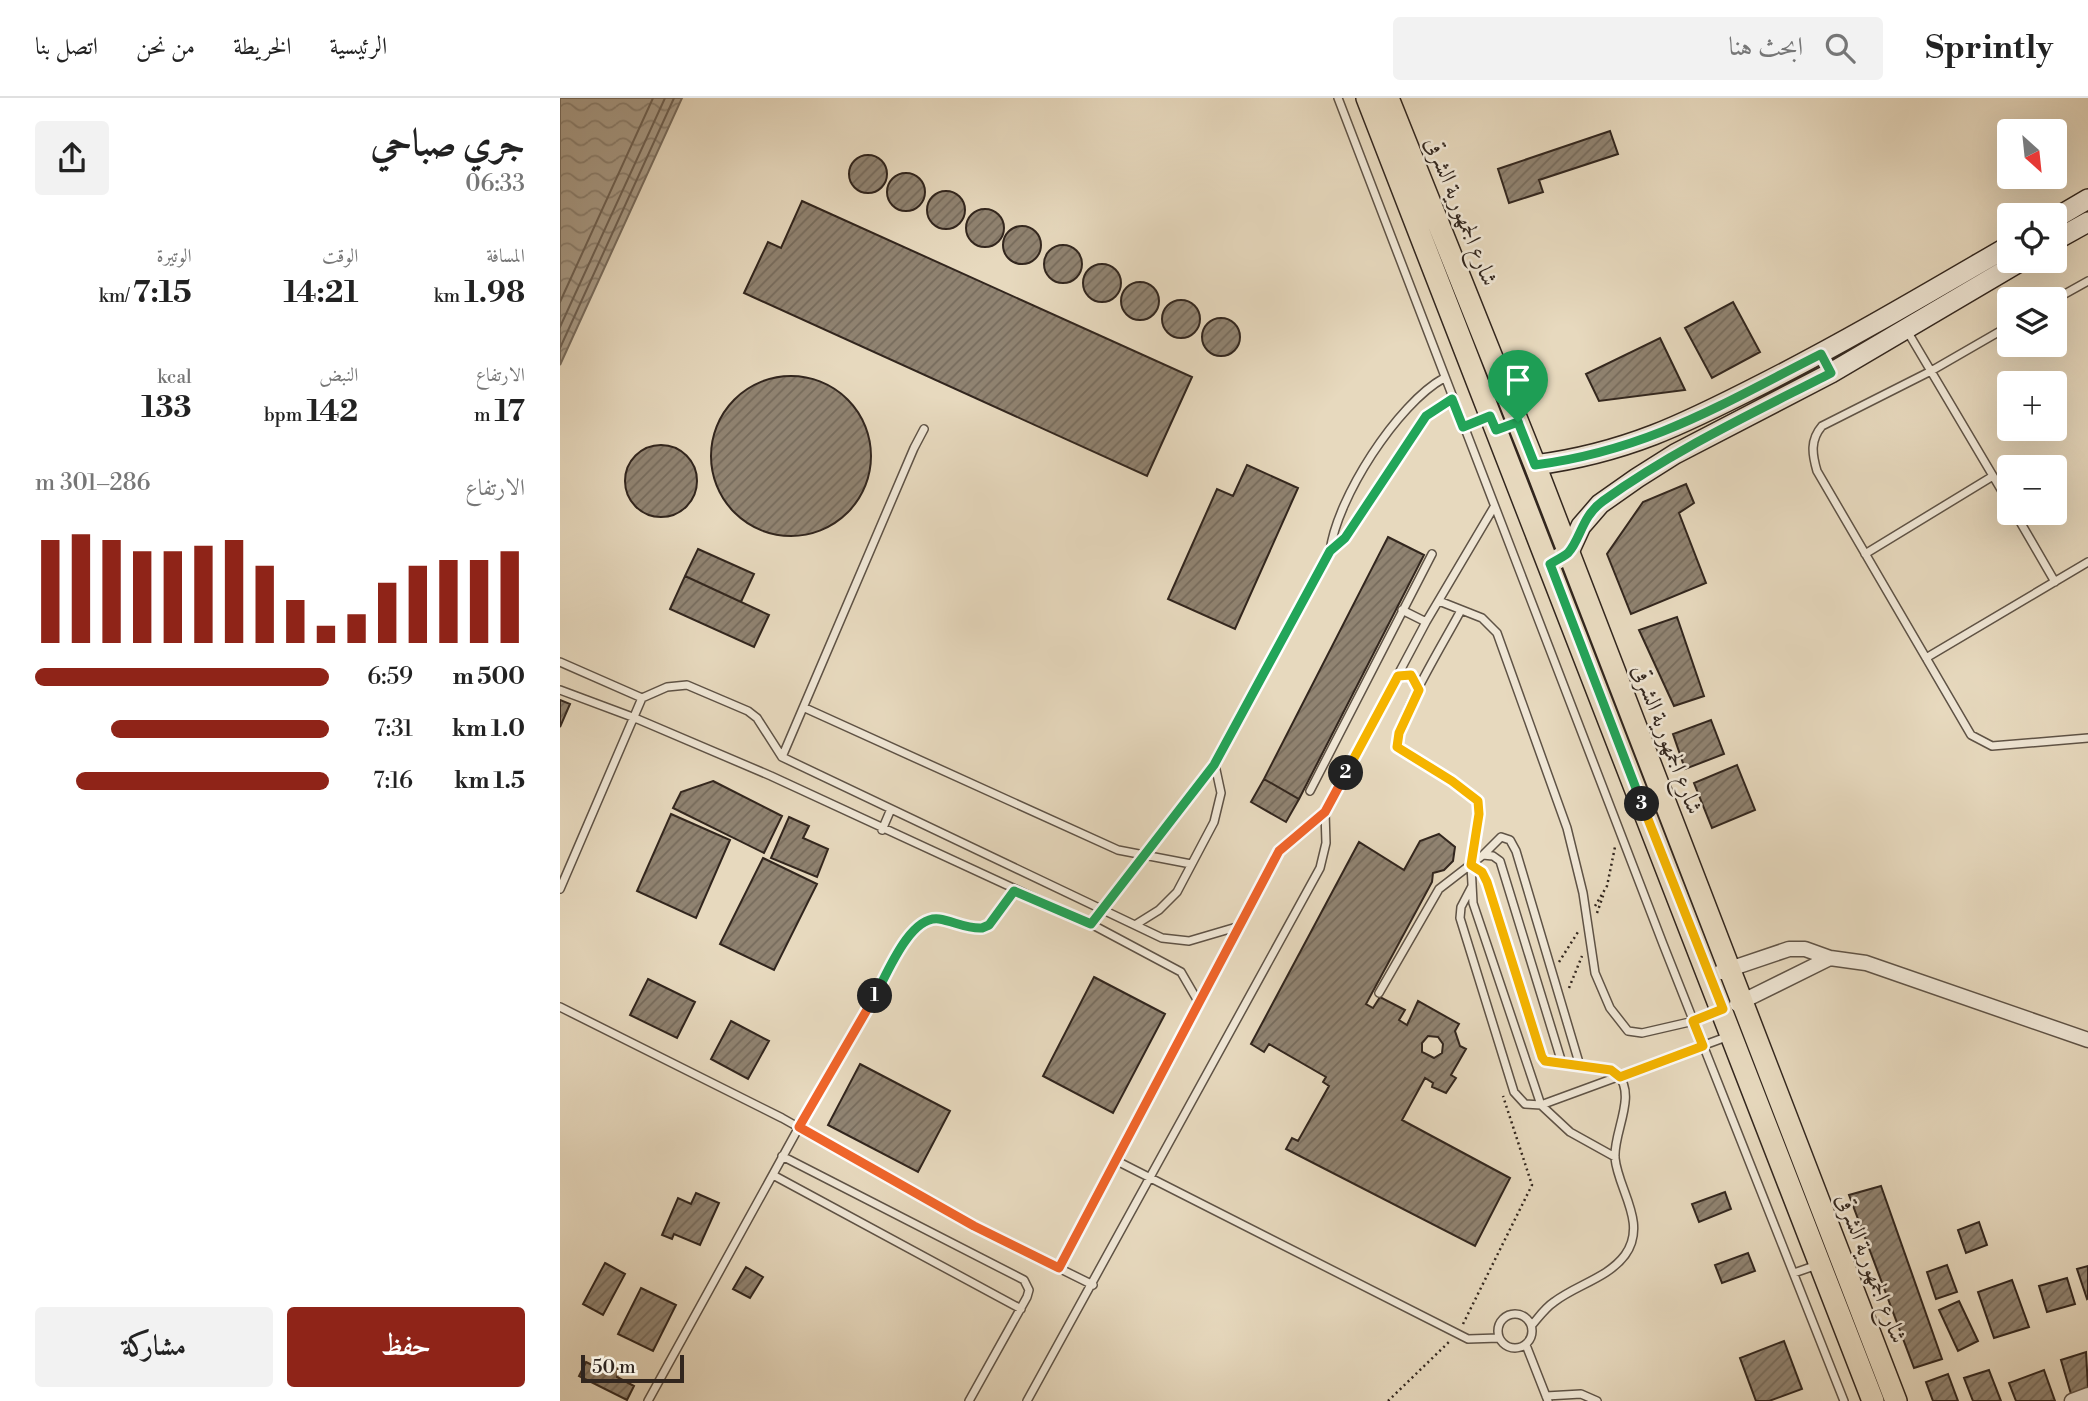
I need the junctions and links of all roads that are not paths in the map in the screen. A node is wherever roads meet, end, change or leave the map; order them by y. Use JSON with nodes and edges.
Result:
{"nodes":[{"id":1,"x":1338,"y":98,"type":"edge"},
{"id":2,"x":1367,"y":98,"type":"edge"},
{"id":3,"x":1388,"y":98,"type":"edge"},
{"id":4,"x":2088,"y":200,"type":"edge"},
{"id":5,"x":2067,"y":212,"type":"edge"},
{"id":6,"x":2088,"y":222,"type":"edge"},
{"id":7,"x":2067,"y":234,"type":"edge"},
{"id":8,"x":1997,"y":253,"type":"edge"},
{"id":9,"x":2000,"y":273,"type":"edge"},
{"id":10,"x":2088,"y":281,"type":"edge"},
{"id":11,"x":2067,"y":293,"type":"edge"},
{"id":12,"x":1906,"y":328,"type":"junction"},
{"id":13,"x":1997,"y":333,"type":"edge"},
{"id":14,"x":1821,"y":354,"type":"junction"},
{"id":15,"x":1931,"y":371,"type":"junction"},
{"id":16,"x":1831,"y":373,"type":"junction"},
{"id":17,"x":1444,"y":378,"type":"junction"},
{"id":18,"x":1452,"y":399,"type":"junction"},
{"id":19,"x":1518,"y":422,"type":"junction"},
{"id":20,"x":1493,"y":423,"type":"junction"},
{"id":21,"x":1463,"y":427,"type":"junction"},
{"id":22,"x":925,"y":429,"type":"dead end"},
{"id":23,"x":1535,"y":465,"type":"junction"},
{"id":24,"x":1993,"y":476,"type":"junction"},
{"id":25,"x":1997,"y":483,"type":"edge"},
{"id":26,"x":1494,"y":507,"type":"junction"},
{"id":27,"x":2022,"y":525,"type":"edge"},
{"id":28,"x":1330,"y":551,"type":"junction"},
{"id":29,"x":1569,"y":552,"type":"junction"},
{"id":30,"x":1432,"y":554,"type":"dead end"},
{"id":31,"x":1865,"y":554,"type":"junction"},
{"id":32,"x":2088,"y":562,"type":"edge"},
{"id":33,"x":1550,"y":564,"type":"junction"},
{"id":34,"x":2055,"y":582,"type":"junction"},
{"id":35,"x":1438,"y":601,"type":"junction"},
{"id":36,"x":1402,"y":610,"type":"junction"},
{"id":37,"x":1461,"y":612,"type":"junction"},
{"id":38,"x":1426,"y":622,"type":"junction"},
{"id":39,"x":1926,"y":659,"type":"junction"},
{"id":40,"x":560,"y":662,"type":"edge"},
{"id":41,"x":1398,"y":676,"type":"junction"},
{"id":42,"x":560,"y":690,"type":"edge"},
{"id":43,"x":1419,"y":690,"type":"junction"},
{"id":44,"x":642,"y":698,"type":"junction"},
{"id":45,"x":804,"y":708,"type":"junction"},
{"id":46,"x":635,"y":718,"type":"junction"},
{"id":47,"x":2088,"y":738,"type":"edge"},
{"id":48,"x":782,"y":757,"type":"junction"},
{"id":49,"x":1214,"y":765,"type":"junction"},
{"id":50,"x":1310,"y":791,"type":"dead end"},
{"id":51,"x":891,"y":809,"type":"junction"},
{"id":52,"x":1325,"y":812,"type":"junction"},
{"id":53,"x":882,"y":830,"type":"junction"},
{"id":54,"x":1483,"y":855,"type":"junction"},
{"id":55,"x":1145,"y":857,"type":"junction"},
{"id":56,"x":1191,"y":864,"type":"junction"},
{"id":57,"x":1471,"y":865,"type":"junction"},
{"id":58,"x":1472,"y":885,"type":"junction"},
{"id":59,"x":560,"y":889,"type":"edge"},
{"id":60,"x":1014,"y":891,"type":"junction"},
{"id":61,"x":1103,"y":910,"type":"junction"},
{"id":62,"x":1091,"y":924,"type":"junction"},
{"id":63,"x":1135,"y":925,"type":"junction"},
{"id":64,"x":1240,"y":926,"type":"junction"},
{"id":65,"x":1830,"y":958,"type":"junction"},
{"id":66,"x":1719,"y":973,"type":"junction"},
{"id":67,"x":1379,"y":993,"type":"dead end"},
{"id":68,"x":1199,"y":1003,"type":"junction"},
{"id":69,"x":1732,"y":1005,"type":"junction"},
{"id":70,"x":560,"y":1007,"type":"edge"},
{"id":71,"x":1693,"y":1021,"type":"junction"},
{"id":72,"x":2088,"y":1027,"type":"edge"},
{"id":73,"x":2060,"y":1030,"type":"junction"},
{"id":74,"x":1733,"y":1034,"type":"junction"},
{"id":75,"x":2088,"y":1040,"type":"edge"},
{"id":76,"x":1703,"y":1046,"type":"junction"},
{"id":77,"x":1562,"y":1063,"type":"junction"},
{"id":78,"x":1580,"y":1066,"type":"junction"},
{"id":79,"x":1620,"y":1077,"type":"junction"},
{"id":80,"x":1541,"y":1105,"type":"junction"},
{"id":81,"x":799,"y":1127,"type":"junction"},
{"id":82,"x":782,"y":1156,"type":"junction"},
{"id":83,"x":1615,"y":1157,"type":"junction"},
{"id":84,"x":1117,"y":1161,"type":"junction"},
{"id":85,"x":773,"y":1175,"type":"junction"},
{"id":86,"x":1150,"y":1177,"type":"junction"},
{"id":87,"x":1821,"y":1264,"type":"junction"},
{"id":88,"x":1059,"y":1268,"type":"junction"},
{"id":89,"x":1794,"y":1273,"type":"junction"},
{"id":90,"x":1093,"y":1285,"type":"junction"},
{"id":91,"x":1021,"y":1309,"type":"junction"},
{"id":92,"x":1532,"y":1325,"type":"junction"},
{"id":93,"x":1499,"y":1338,"type":"junction"},
{"id":94,"x":1525,"y":1345,"type":"junction"},
{"id":95,"x":2088,"y":1395,"type":"edge"},
{"id":96,"x":1547,"y":1399,"type":"edge"},
{"id":97,"x":648,"y":1401,"type":"edge"},
{"id":98,"x":969,"y":1401,"type":"edge"},
{"id":99,"x":1027,"y":1401,"type":"edge"},
{"id":100,"x":1597,"y":1401,"type":"edge"},
{"id":101,"x":1844,"y":1401,"type":"edge"},
{"id":102,"x":1874,"y":1401,"type":"edge"},
{"id":103,"x":1896,"y":1401,"type":"edge"},
{"id":104,"x":2072,"y":1401,"type":"edge"}],
"edges":[{"from":1,"to":17,"type":"lane"},
{"from":2,"to":20,"type":"main road","name":"شارع الجمهورية الشرقى"},
{"from":3,"to":19,"type":"main road","name":"شارع الجمهورية الشرقى"},
{"from":4,"to":5,"type":"main road"},
{"from":6,"to":7,"type":"main road"},
{"from":8,"to":14,"type":"main road"},
{"from":9,"to":12,"type":"main road"},
{"from":10,"to":11,"type":"lane"},
{"from":12,"to":15,"type":"lane"},
{"from":12,"to":16,"type":"main road"},
{"from":13,"to":15,"type":"lane"},
{"from":14,"to":16,"type":"main road"},
{"from":14,"to":23,"type":"main road"},
{"from":15,"to":24,"type":"lane"},
{"from":15,"to":31,"type":"lane"},
{"from":16,"to":29,"type":"main road"},
{"from":17,"to":18,"type":"lane"},
{"from":17,"to":28,"type":"lane"},
{"from":18,"to":21,"type":"lane"},
{"from":18,"to":28,"type":"lane"},
{"from":19,"to":20,"type":"main road"},
{"from":19,"to":23,"type":"main road","name":"شارع الجمهورية الشرقى"},
{"from":20,"to":21,"type":"lane"},
{"from":20,"to":33,"type":"main road","name":"شارع الجمهورية الشرقى"},
{"from":21,"to":26,"type":"lane"},
{"from":22,"to":45,"type":"lane"},
{"from":23,"to":29,"type":"main road","name":"شارع الجمهورية الشرقى"},
{"from":24,"to":25,"type":"lane"},
{"from":24,"to":31,"type":"lane"},
{"from":26,"to":35,"type":"lane"},
{"from":26,"to":71,"type":"lane"},
{"from":27,"to":34,"type":"lane"},
{"from":28,"to":49,"type":"lane"},
{"from":29,"to":33,"type":"main road"},
{"from":29,"to":66,"type":"main road","name":"شارع الجمهورية الشرقى"},
{"from":30,"to":36,"type":"lane"},
{"from":31,"to":39,"type":"lane"},
{"from":32,"to":34,"type":"lane"},
{"from":33,"to":66,"type":"main road","name":"شارع الجمهورية الشرقى"},
{"from":34,"to":39,"type":"lane"},
{"from":35,"to":37,"type":"lane"},
{"from":35,"to":38,"type":"lane"},
{"from":36,"to":38,"type":"lane"},
{"from":36,"to":50,"type":"lane"},
{"from":37,"to":43,"type":"lane"},
{"from":37,"to":71,"type":"lane"},
{"from":38,"to":41,"type":"lane"},
{"from":39,"to":47,"type":"lane"},
{"from":40,"to":44,"type":"lane"},
{"from":41,"to":43,"type":"lane"},
{"from":41,"to":52,"type":"lane"},
{"from":42,"to":46,"type":"lane"},
{"from":43,"to":57,"type":"lane"},
{"from":44,"to":46,"type":"lane"},
{"from":44,"to":48,"type":"lane"},
{"from":45,"to":48,"type":"lane"},
{"from":45,"to":55,"type":"lane"},
{"from":46,"to":53,"type":"lane"},
{"from":46,"to":59,"type":"lane"},
{"from":48,"to":51,"type":"lane"},
{"from":49,"to":55,"type":"lane"},
{"from":49,"to":56,"type":"lane"},
{"from":51,"to":53,"type":"lane"},
{"from":51,"to":61,"type":"lane"},
{"from":52,"to":64,"type":"lane"},
{"from":52,"to":86,"type":"lane"},
{"from":53,"to":60,"type":"lane"},
{"from":54,"to":57,"type":"lane"},
{"from":54,"to":77,"type":"lane"},
{"from":54,"to":78,"type":"lane"},
{"from":55,"to":56,"type":"lane"},
{"from":55,"to":61,"type":"lane"},
{"from":56,"to":63,"type":"lane"},
{"from":57,"to":58,"type":"lane"},
{"from":57,"to":67,"type":"lane"},
{"from":57,"to":77,"type":"lane"},
{"from":58,"to":80,"type":"lane"},
{"from":58,"to":80,"type":"lane"},
{"from":60,"to":62,"type":"lane"},
{"from":60,"to":81,"type":"lane"},
{"from":61,"to":62,"type":"lane"},
{"from":61,"to":63,"type":"lane"},
{"from":62,"to":68,"type":"lane"},
{"from":63,"to":64,"type":"lane"},
{"from":64,"to":68,"type":"lane"},
{"from":65,"to":66,"type":"street"},
{"from":65,"to":69,"type":"street"},
{"from":65,"to":73,"type":"street"},
{"from":66,"to":69,"type":"main road","name":"شارع الجمهورية الشرقى"},
{"from":68,"to":84,"type":"lane"},
{"from":69,"to":71,"type":"lane"},
{"from":69,"to":74,"type":"main road","name":"شارع الجمهورية الشرقى"},
{"from":69,"to":103,"type":"main road","name":"شارع الجمهورية الشرقى"},
{"from":70,"to":81,"type":"lane"},
{"from":71,"to":76,"type":"lane"},
{"from":72,"to":73,"type":"street"},
{"from":73,"to":75,"type":"street"},
{"from":74,"to":76,"type":"lane"},
{"from":74,"to":87,"type":"main road","name":"شارع الجمهورية الشرقى"},
{"from":76,"to":79,"type":"lane"},
{"from":76,"to":89,"type":"lane"},
{"from":77,"to":78,"type":"lane"},
{"from":78,"to":79,"type":"lane"},
{"from":79,"to":80,"type":"lane"},
{"from":79,"to":83,"type":"lane"},
{"from":80,"to":83,"type":"lane"},
{"from":81,"to":82,"type":"lane"},
{"from":81,"to":88,"type":"lane"},
{"from":82,"to":85,"type":"lane"},
{"from":82,"to":91,"type":"lane"},
{"from":83,"to":92,"type":"lane"},
{"from":84,"to":86,"type":"lane"},
{"from":84,"to":88,"type":"lane"},
{"from":85,"to":91,"type":"lane"},
{"from":85,"to":97,"type":"lane"},
{"from":86,"to":90,"type":"lane"},
{"from":86,"to":93,"type":"lane"},
{"from":87,"to":89,"type":"lane"},
{"from":87,"to":102,"type":"main road","name":"شارع الجمهورية الشرقى"},
{"from":88,"to":90,"type":"lane"},
{"from":89,"to":101,"type":"lane"},
{"from":90,"to":99,"type":"lane"},
{"from":91,"to":98,"type":"lane"},
{"from":92,"to":93,"type":"lane"},
{"from":92,"to":94,"type":"lane"},
{"from":93,"to":94,"type":"lane"},
{"from":94,"to":96,"type":"lane"},
{"from":95,"to":104,"type":"street"},
{"from":96,"to":100,"type":"lane"}]}
